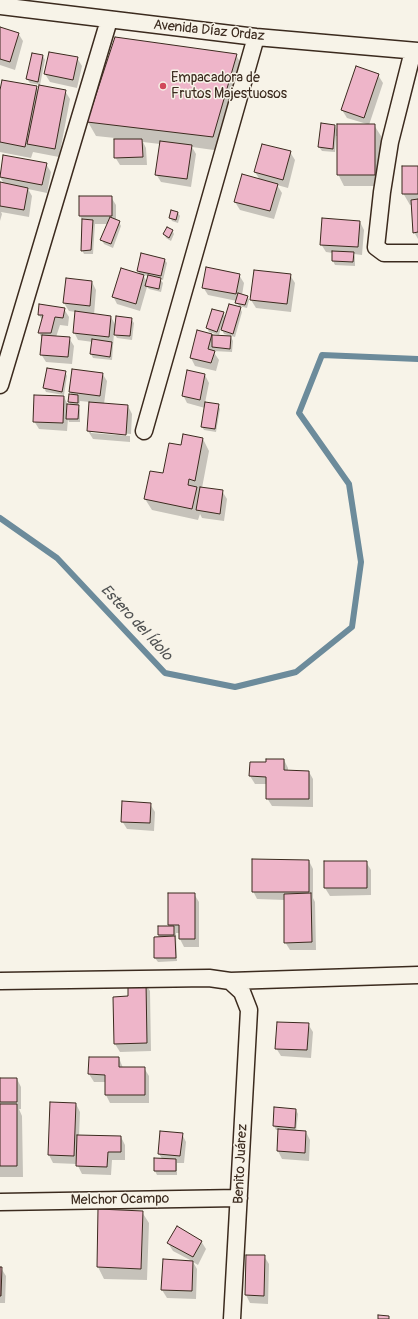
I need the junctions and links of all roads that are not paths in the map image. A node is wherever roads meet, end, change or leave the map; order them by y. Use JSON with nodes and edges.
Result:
{"nodes":[{"id":1,"x":0,"y":6,"type":"edge"},
{"id":2,"x":110,"y":20,"type":"junction"},
{"id":3,"x":256,"y":37,"type":"junction"},
{"id":4,"x":416,"y":51,"type":"edge"},
{"id":5,"x":418,"y":252,"type":"edge"},
{"id":6,"x":0,"y":385,"type":"edge"},
{"id":7,"x":144,"y":431,"type":"dead end"},
{"id":8,"x":418,"y":975,"type":"edge"},
{"id":9,"x":0,"y":981,"type":"edge"},
{"id":10,"x":230,"y":981,"type":"junction"},
{"id":11,"x":239,"y":1198,"type":"junction"},
{"id":12,"x":0,"y":1202,"type":"edge"},
{"id":13,"x":232,"y":1319,"type":"edge"}],
"edges":[{"from":1,"to":2,"type":"street","name":"Avenida Díaz Ordaz"},
{"from":2,"to":3,"type":"street","name":"Avenida Díaz Ordaz"},
{"from":2,"to":6,"type":"street"},
{"from":3,"to":4,"type":"street","name":"Avenida Díaz Ordaz"},
{"from":3,"to":7,"type":"street"},
{"from":4,"to":5,"type":"street"},
{"from":8,"to":10,"type":"street"},
{"from":9,"to":10,"type":"street"},
{"from":10,"to":11,"type":"street","name":"Benito Juárez"},
{"from":11,"to":12,"type":"street","name":"Melchor Ocampo"},
{"from":11,"to":13,"type":"street","name":"Benito Juárez"}]}
